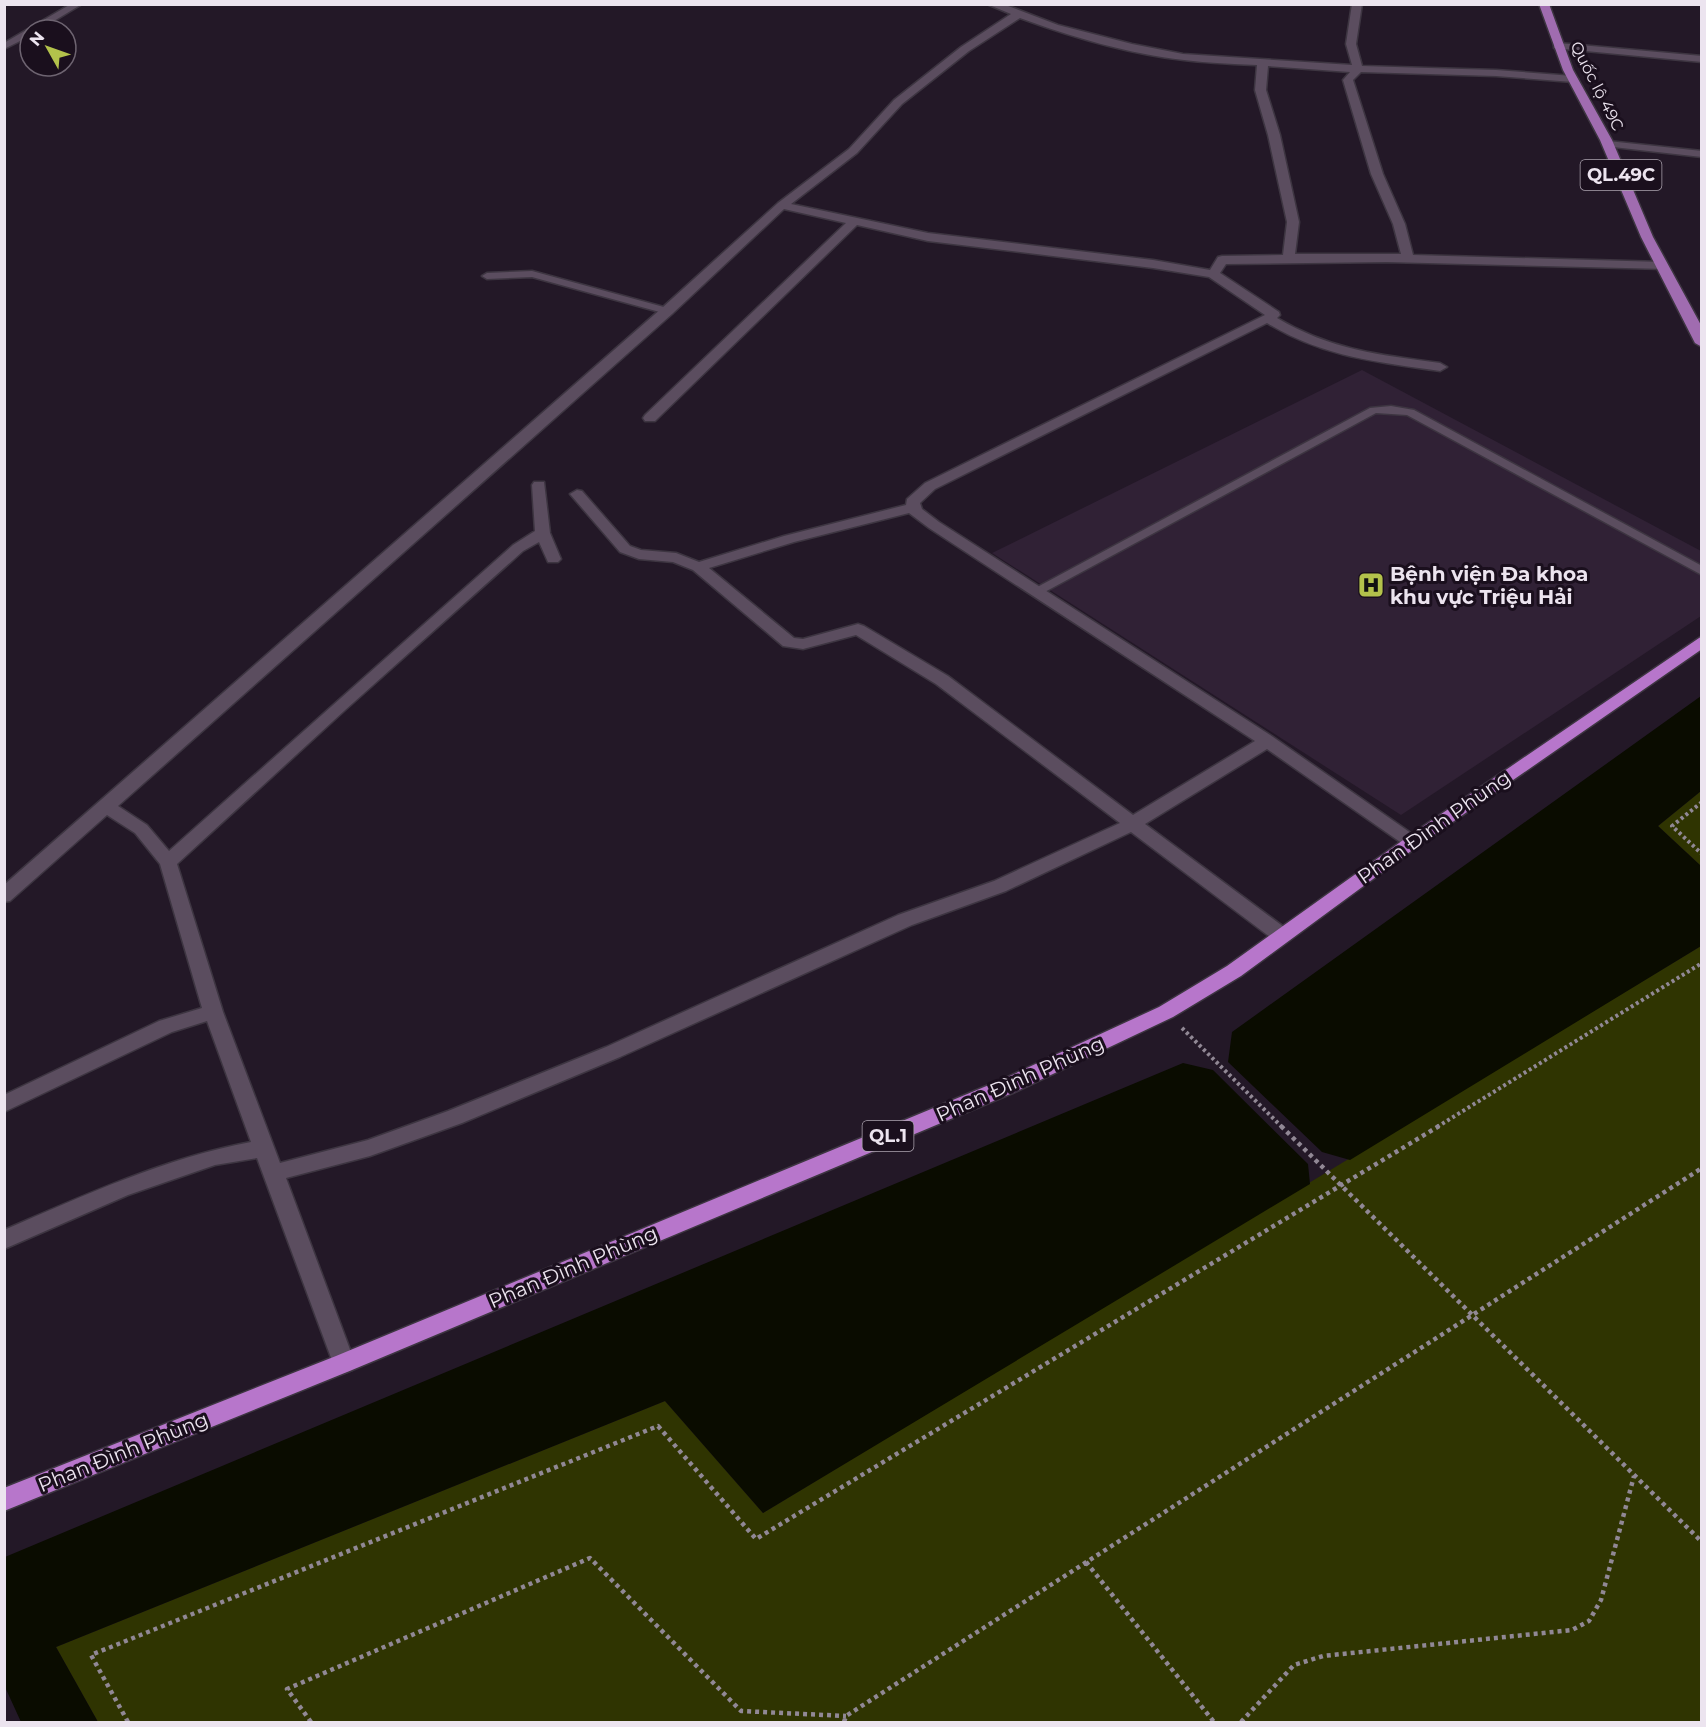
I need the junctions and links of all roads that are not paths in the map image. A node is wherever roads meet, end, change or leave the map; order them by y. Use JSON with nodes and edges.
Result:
{"nodes":[{"id":1,"x":78,"y":4,"type":"edge"},
{"id":2,"x":992,"y":4,"type":"edge"},
{"id":3,"x":1357,"y":4,"type":"edge"},
{"id":4,"x":1544,"y":4,"type":"edge"},
{"id":5,"x":1017,"y":15,"type":"junction"},
{"id":6,"x":54,"y":18,"type":"edge"},
{"id":7,"x":18,"y":38,"type":"edge"},
{"id":8,"x":4,"y":46,"type":"edge"},
{"id":9,"x":1558,"y":46,"type":"junction"},
{"id":10,"x":1701,"y":59,"type":"edge"},
{"id":11,"x":1263,"y":64,"type":"junction"},
{"id":12,"x":1358,"y":69,"type":"junction"},
{"id":13,"x":1573,"y":79,"type":"junction"},
{"id":14,"x":1608,"y":144,"type":"junction"},
{"id":15,"x":1701,"y":154,"type":"edge"},
{"id":16,"x":782,"y":205,"type":"junction"},
{"id":17,"x":853,"y":222,"type":"junction"},
{"id":18,"x":1288,"y":258,"type":"junction"},
{"id":19,"x":1408,"y":260,"type":"junction"},
{"id":20,"x":1662,"y":266,"type":"junction"},
{"id":21,"x":1213,"y":274,"type":"junction"},
{"id":22,"x":488,"y":276,"type":"dead end"},
{"id":23,"x":667,"y":311,"type":"junction"},
{"id":24,"x":1696,"y":316,"type":"edge"},
{"id":25,"x":1267,"y":318,"type":"junction"},
{"id":26,"x":1701,"y":343,"type":"edge"},
{"id":27,"x":1440,"y":367,"type":"dead end"},
{"id":28,"x":650,"y":418,"type":"dead end"},
{"id":29,"x":539,"y":485,"type":"dead end"},
{"id":30,"x":577,"y":494,"type":"dead end"},
{"id":31,"x":914,"y":507,"type":"junction"},
{"id":32,"x":543,"y":533,"type":"junction"},
{"id":33,"x":553,"y":559,"type":"dead end"},
{"id":34,"x":698,"y":567,"type":"junction"},
{"id":35,"x":1701,"y":571,"type":"edge"},
{"id":36,"x":1036,"y":591,"type":"junction"},
{"id":37,"x":1701,"y":641,"type":"edge"},
{"id":38,"x":1267,"y":741,"type":"junction"},
{"id":39,"x":107,"y":807,"type":"junction"},
{"id":40,"x":1132,"y":824,"type":"junction"},
{"id":41,"x":1412,"y":842,"type":"junction"},
{"id":42,"x":168,"y":862,"type":"junction"},
{"id":43,"x":4,"y":896,"type":"edge"},
{"id":44,"x":1281,"y":935,"type":"junction"},
{"id":45,"x":213,"y":1012,"type":"junction"},
{"id":46,"x":4,"y":1104,"type":"edge"},
{"id":47,"x":264,"y":1148,"type":"junction"},
{"id":48,"x":274,"y":1173,"type":"junction"},
{"id":49,"x":4,"y":1240,"type":"edge"},
{"id":50,"x":344,"y":1363,"type":"junction"},
{"id":51,"x":4,"y":1500,"type":"edge"}],
"edges":[{"from":1,"to":6,"type":"lane"},
{"from":2,"to":5,"type":"street"},
{"from":3,"to":12,"type":"street"},
{"from":4,"to":9,"type":"main road","name":"Quốc lộ 49C","number":"QL.49C"},
{"from":5,"to":11,"type":"street"},
{"from":5,"to":16,"type":"street"},
{"from":7,"to":8,"type":"lane"},
{"from":9,"to":10,"type":"street"},
{"from":9,"to":13,"type":"main road","name":"Quốc lộ 49C","number":"QL.49C"},
{"from":11,"to":12,"type":"street"},
{"from":11,"to":18,"type":"street"},
{"from":12,"to":13,"type":"street"},
{"from":12,"to":19,"type":"street"},
{"from":13,"to":14,"type":"main road","name":"Quốc lộ 49C","number":"QL.49C"},
{"from":14,"to":15,"type":"street"},
{"from":14,"to":20,"type":"main road","name":"Quốc lộ 49C","number":"QL.49C"},
{"from":16,"to":17,"type":"street"},
{"from":16,"to":23,"type":"street"},
{"from":17,"to":21,"type":"street"},
{"from":17,"to":28,"type":"street"},
{"from":18,"to":19,"type":"street"},
{"from":18,"to":21,"type":"street"},
{"from":19,"to":20,"type":"street"},
{"from":20,"to":24,"type":"main road","name":"Quốc lộ 49C","number":"QL.49C"},
{"from":21,"to":25,"type":"street"},
{"from":22,"to":23,"type":"lane"},
{"from":23,"to":39,"type":"street"},
{"from":24,"to":26,"type":"main road","name":"Quốc lộ 49C","number":"QL.49C"},
{"from":25,"to":27,"type":"street"},
{"from":25,"to":31,"type":"street"},
{"from":29,"to":32,"type":"street"},
{"from":30,"to":34,"type":"street"},
{"from":31,"to":34,"type":"street"},
{"from":31,"to":36,"type":"street"},
{"from":32,"to":33,"type":"street"},
{"from":32,"to":42,"type":"street"},
{"from":34,"to":40,"type":"street"},
{"from":35,"to":36,"type":"lane"},
{"from":36,"to":38,"type":"street"},
{"from":37,"to":41,"type":"highway","name":"Phan Đình Phùng","number":"QL.1"},
{"from":38,"to":40,"type":"street"},
{"from":38,"to":41,"type":"street"},
{"from":39,"to":42,"type":"street"},
{"from":39,"to":43,"type":"street"},
{"from":40,"to":44,"type":"street"},
{"from":40,"to":48,"type":"street"},
{"from":41,"to":44,"type":"highway","name":"Phan Đình Phùng","number":"QL.1"},
{"from":42,"to":45,"type":"street"},
{"from":44,"to":50,"type":"highway","name":"Phan Đình Phùng","number":"QL.1"},
{"from":45,"to":46,"type":"street"},
{"from":45,"to":47,"type":"street"},
{"from":47,"to":48,"type":"street"},
{"from":47,"to":49,"type":"street"},
{"from":48,"to":50,"type":"street"},
{"from":50,"to":51,"type":"highway","name":"Phan Đình Phùng","number":"QL.1"}]}
